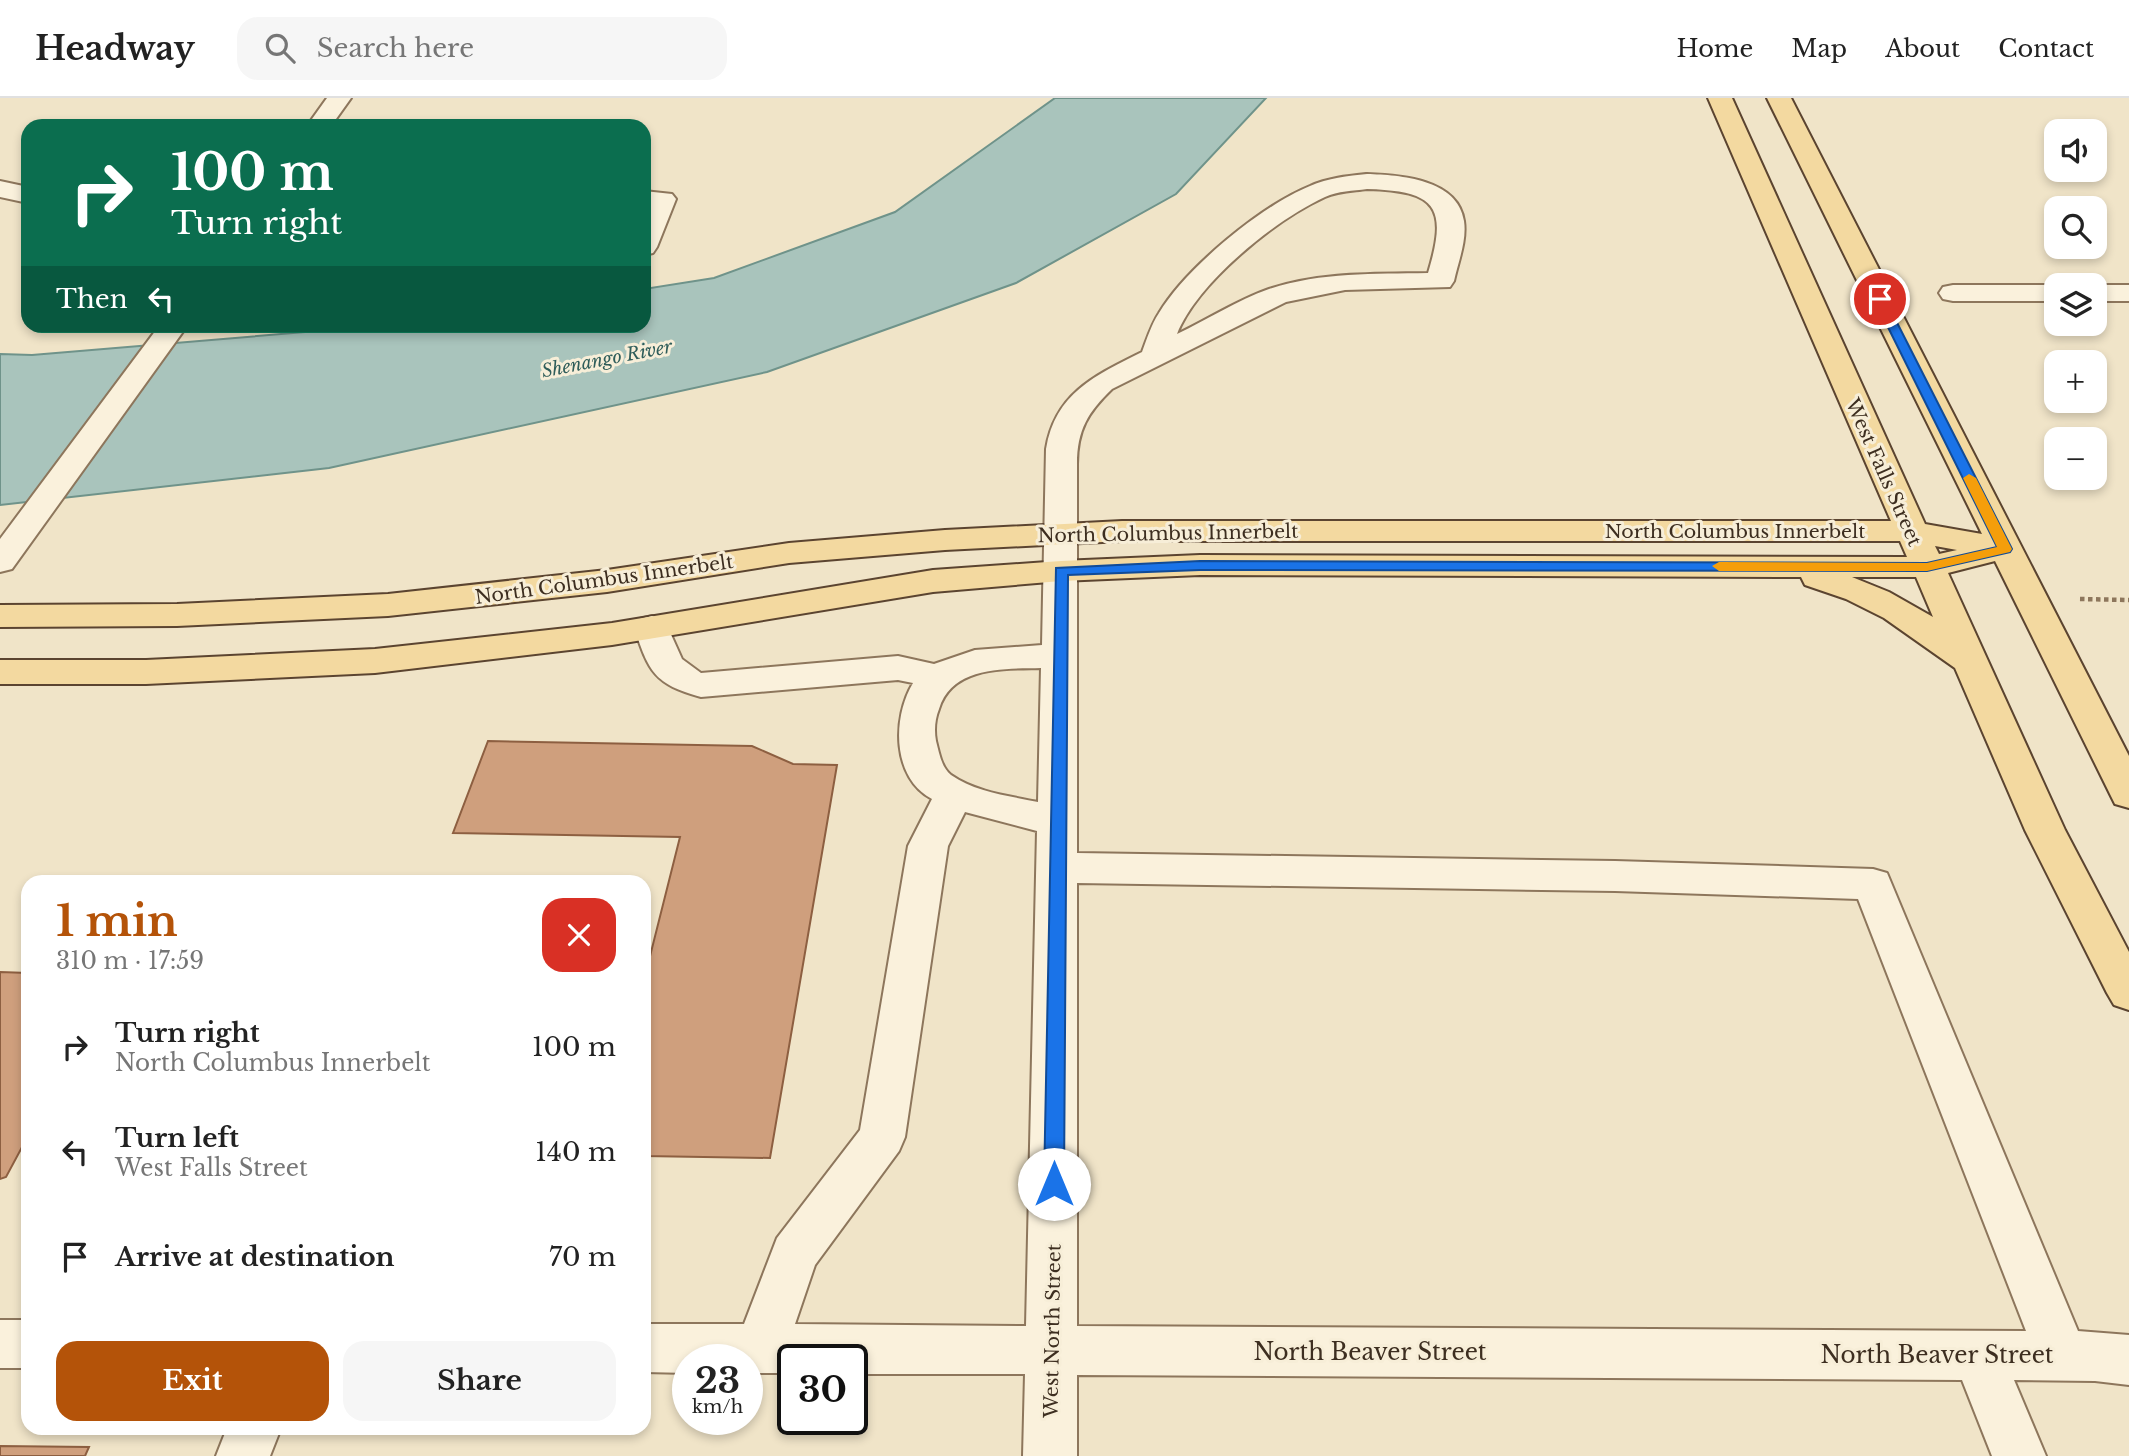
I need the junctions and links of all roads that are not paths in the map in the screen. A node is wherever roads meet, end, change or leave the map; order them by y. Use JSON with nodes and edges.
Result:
{"nodes":[{"id":1,"x":339,"y":98,"type":"edge"},
{"id":2,"x":1720,"y":98,"type":"edge"},
{"id":3,"x":1779,"y":98,"type":"edge"},
{"id":4,"x":323,"y":119,"type":"edge"},
{"id":5,"x":0,"y":189,"type":"edge"},
{"id":6,"x":21,"y":194,"type":"edge"},
{"id":7,"x":1953,"y":293,"type":"dead end"},
{"id":8,"x":2044,"y":293,"type":"edge"},
{"id":9,"x":2107,"y":293,"type":"edge"},
{"id":10,"x":2129,"y":293,"type":"edge"},
{"id":11,"x":168,"y":333,"type":"edge"},
{"id":12,"x":1154,"y":357,"type":"junction"},
{"id":13,"x":1911,"y":531,"type":"junction"},
{"id":14,"x":1061,"y":534,"type":"junction"},
{"id":15,"x":2005,"y":549,"type":"junction"},
{"id":16,"x":0,"y":562,"type":"edge"},
{"id":17,"x":1774,"y":566,"type":"junction"},
{"id":18,"x":1927,"y":567,"type":"junction"},
{"id":19,"x":1061,"y":571,"type":"junction"},
{"id":20,"x":0,"y":616,"type":"edge"},
{"id":21,"x":652,"y":627,"type":"junction"},
{"id":22,"x":1060,"y":656,"type":"junction"},
{"id":23,"x":1970,"y":664,"type":"junction"},
{"id":24,"x":0,"y":673,"type":"edge"},
{"id":25,"x":936,"y":677,"type":"junction"},
{"id":26,"x":955,"y":793,"type":"junction"},
{"id":27,"x":2129,"y":793,"type":"edge"},
{"id":28,"x":1058,"y":821,"type":"junction"},
{"id":29,"x":1057,"y":868,"type":"junction"},
{"id":30,"x":2129,"y":993,"type":"edge"},
{"id":31,"x":0,"y":1344,"type":"edge"},
{"id":32,"x":21,"y":1344,"type":"edge"},
{"id":33,"x":651,"y":1348,"type":"edge"},
{"id":34,"x":672,"y":1348,"type":"edge"},
{"id":35,"x":763,"y":1349,"type":"joint"},
{"id":36,"x":1051,"y":1350,"type":"junction"},
{"id":37,"x":2104,"y":1353,"type":"edge"},
{"id":38,"x":1978,"y":1356,"type":"junction"},
{"id":39,"x":251,"y":1435,"type":"edge"},
{"id":40,"x":243,"y":1456,"type":"edge"},
{"id":41,"x":1051,"y":1456,"type":"edge"},
{"id":42,"x":2019,"y":1456,"type":"edge"}],
"edges":[{"from":1,"to":4,"type":"street"},
{"from":2,"to":13,"type":"main road","name":"West Falls Street"},
{"from":3,"to":15,"type":"main road"},
{"from":5,"to":6,"type":"street"},
{"from":7,"to":8,"type":"street"},
{"from":9,"to":10,"type":"street"},
{"from":11,"to":16,"type":"street"},
{"from":12,"to":12,"type":"street","name":"West North Street"},
{"from":12,"to":14,"type":"street","name":"West North Street"},
{"from":13,"to":14,"type":"main road","name":"North Columbus Innerbelt"},
{"from":13,"to":15,"type":"main road","name":"North Columbus Innerbelt"},
{"from":13,"to":18,"type":"main road","name":"West Falls Street"},
{"from":14,"to":19,"type":"street","name":"West North Street"},
{"from":14,"to":20,"type":"main road","name":"North Columbus Innerbelt"},
{"from":15,"to":18,"type":"main road","name":"North Columbus Innerbelt"},
{"from":15,"to":27,"type":"main road"},
{"from":17,"to":18,"type":"main road","name":"North Columbus Innerbelt"},
{"from":17,"to":19,"type":"main road","name":"North Columbus Innerbelt"},
{"from":17,"to":23,"type":"main road"},
{"from":18,"to":23,"type":"main road","name":"West Falls Street"},
{"from":19,"to":21,"type":"main road","name":"North Columbus Innerbelt"},
{"from":19,"to":22,"type":"street","name":"West North Street"},
{"from":21,"to":24,"type":"main road","name":"North Columbus Innerbelt"},
{"from":21,"to":25,"type":"street"},
{"from":22,"to":25,"type":"street"},
{"from":22,"to":28,"type":"street","name":"West North Street"},
{"from":23,"to":30,"type":"main road","name":"West Falls Street"},
{"from":25,"to":26,"type":"street"},
{"from":26,"to":28,"type":"street"},
{"from":26,"to":35,"type":"street"},
{"from":28,"to":29,"type":"street","name":"West North Street"},
{"from":29,"to":36,"type":"street","name":"West North Street"},
{"from":29,"to":37,"type":"street"},
{"from":31,"to":32,"type":"street"},
{"from":33,"to":34,"type":"street","name":"North Beaver Street"},
{"from":35,"to":36,"type":"street","name":"North Beaver Street"},
{"from":36,"to":38,"type":"street","name":"North Beaver Street"},
{"from":36,"to":41,"type":"street","name":"West North Street"},
{"from":37,"to":38,"type":"street","name":"North Beaver Street"},
{"from":38,"to":42,"type":"street"},
{"from":39,"to":40,"type":"street"}]}
